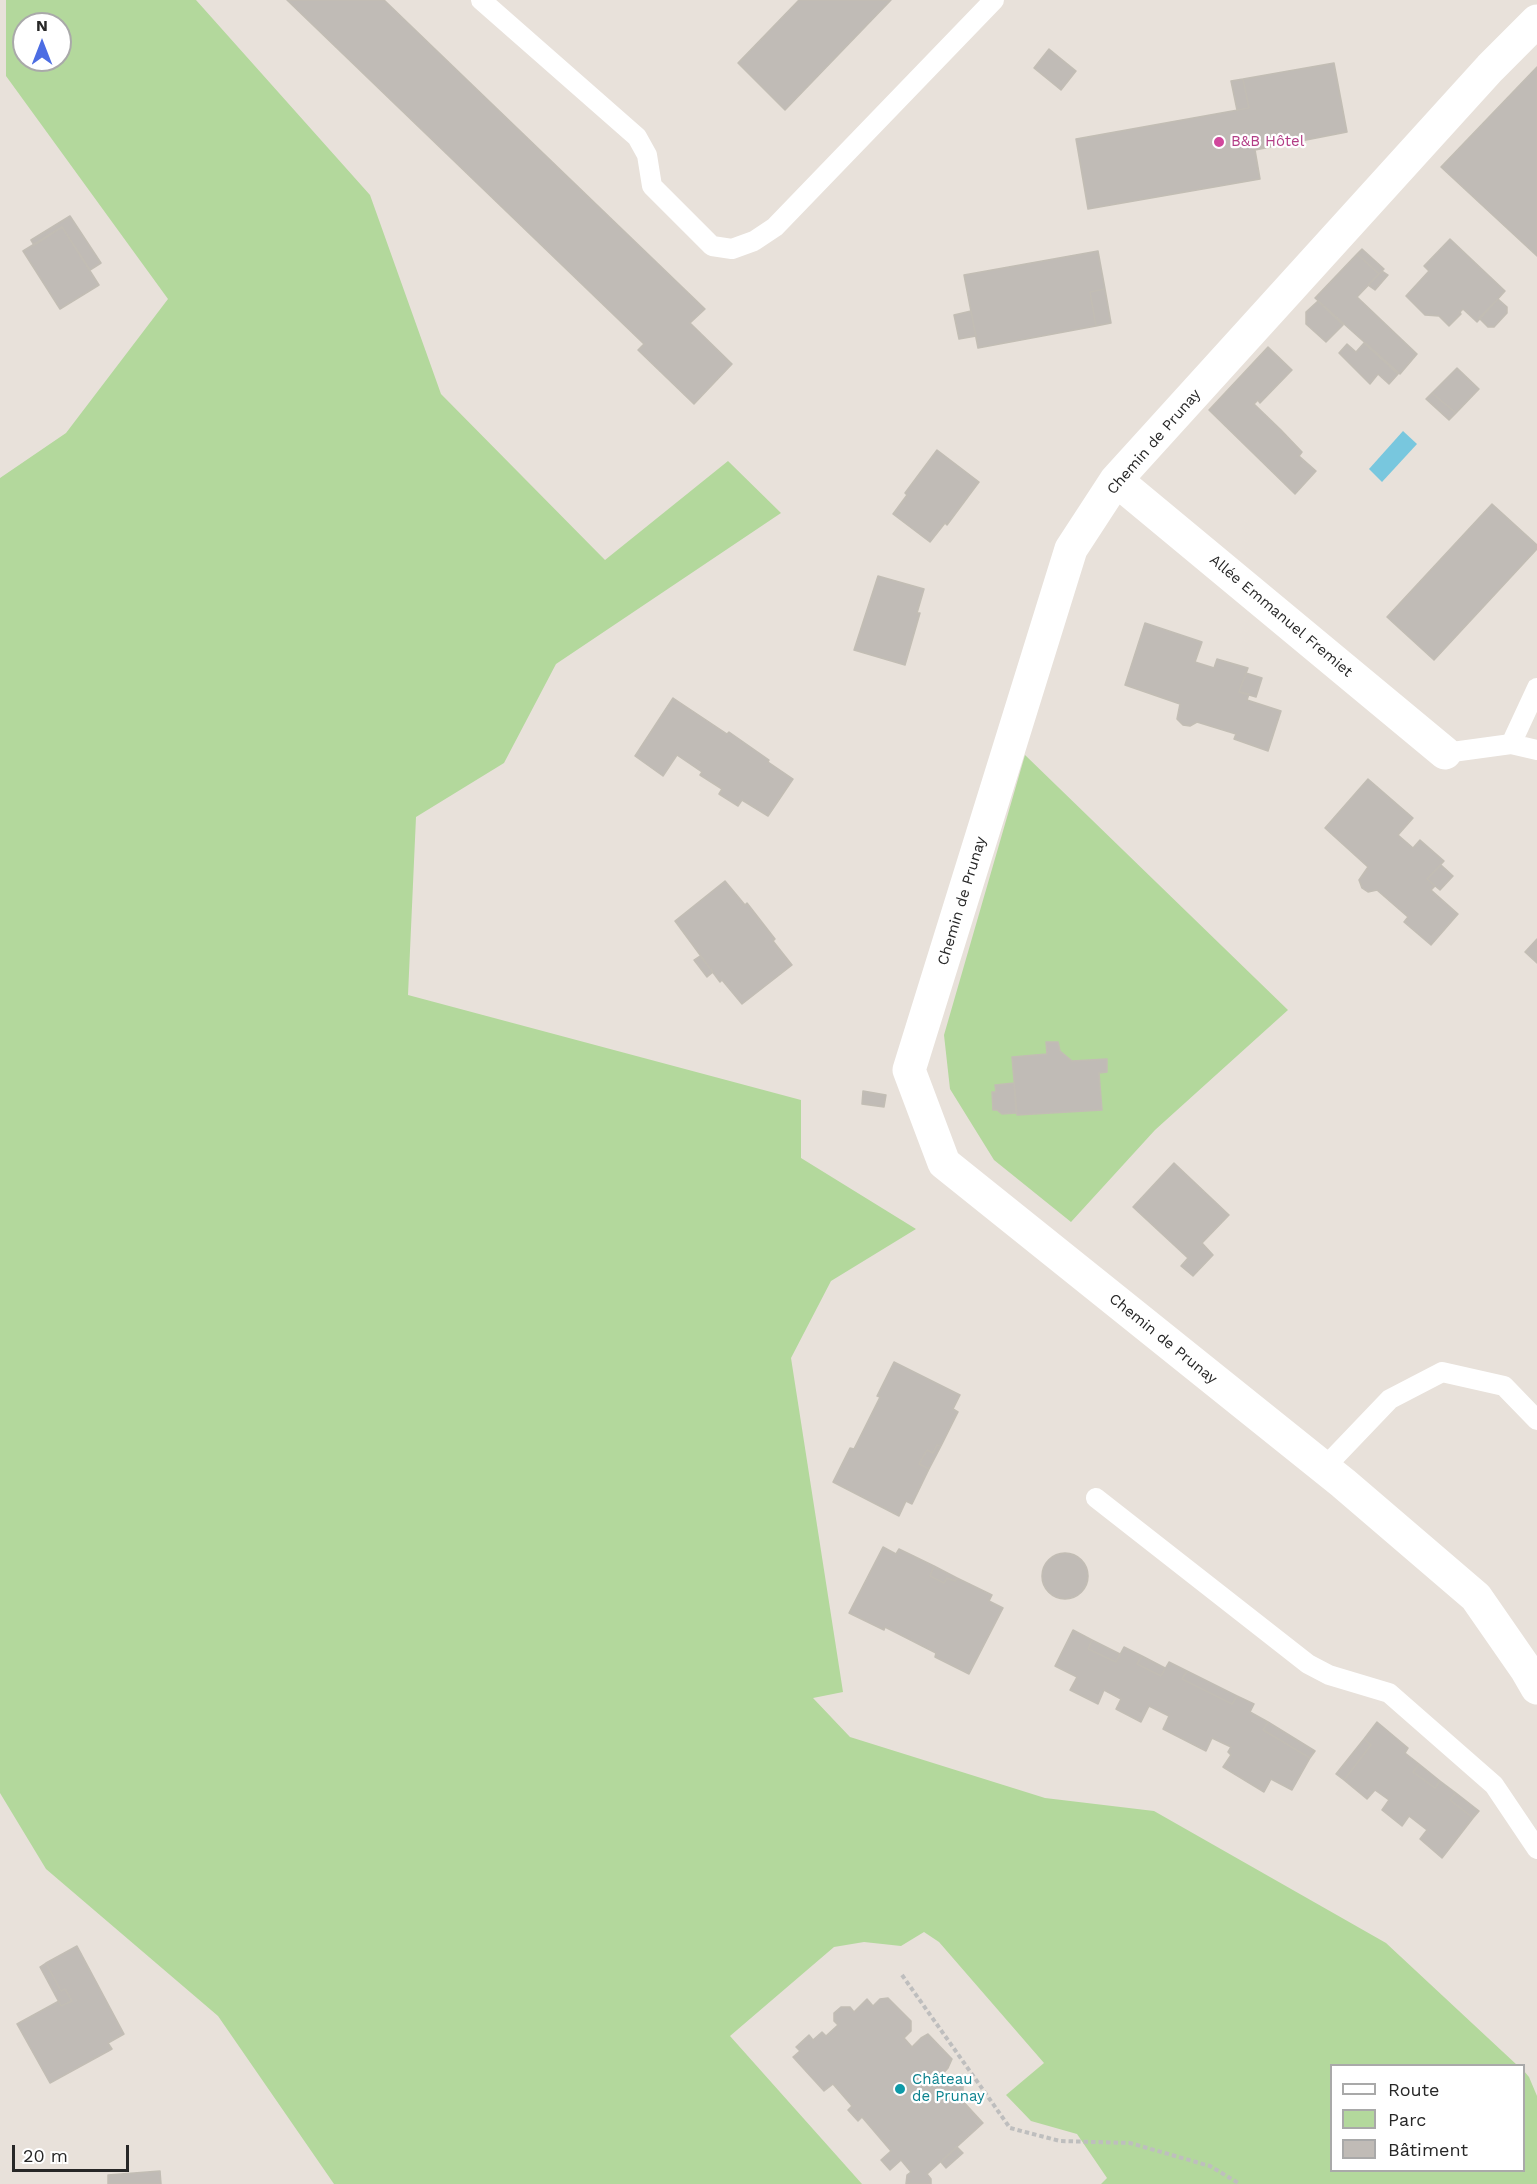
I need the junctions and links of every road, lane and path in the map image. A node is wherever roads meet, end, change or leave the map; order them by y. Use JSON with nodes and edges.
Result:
{"nodes":[{"id":1,"x":481,"y":0,"type":"edge"},
{"id":2,"x":994,"y":0,"type":"edge"},
{"id":3,"x":1537,"y":21,"type":"edge"},
{"id":4,"x":1116,"y":480,"type":"junction"},
{"id":5,"x":1537,"y":688,"type":"edge"},
{"id":6,"x":1511,"y":744,"type":"junction"},
{"id":7,"x":1537,"y":750,"type":"edge"},
{"id":8,"x":1445,"y":753,"type":"joint"},
{"id":9,"x":1537,"y":1420,"type":"edge"},
{"id":10,"x":1324,"y":1468,"type":"junction"},
{"id":11,"x":1096,"y":1498,"type":"dead end"},
{"id":12,"x":1537,"y":1688,"type":"edge"},
{"id":13,"x":1537,"y":1849,"type":"edge"},
{"id":14,"x":902,"y":1975,"type":"dead end"},
{"id":15,"x":1240,"y":2184,"type":"edge"}],
"edges":[{"from":1,"to":2,"type":"lane"},
{"from":3,"to":4,"type":"street","name":"Chemin de Prunay"},
{"from":4,"to":8,"type":"street","name":"Allée Emmanuel Fremiet"},
{"from":4,"to":10,"type":"street","name":"Chemin de Prunay"},
{"from":5,"to":6,"type":"lane"},
{"from":6,"to":7,"type":"lane"},
{"from":6,"to":8,"type":"lane"},
{"from":9,"to":10,"type":"lane"},
{"from":10,"to":12,"type":"street","name":"Chemin de Prunay"},
{"from":11,"to":13,"type":"lane"},
{"from":14,"to":15,"type":"path"}]}
